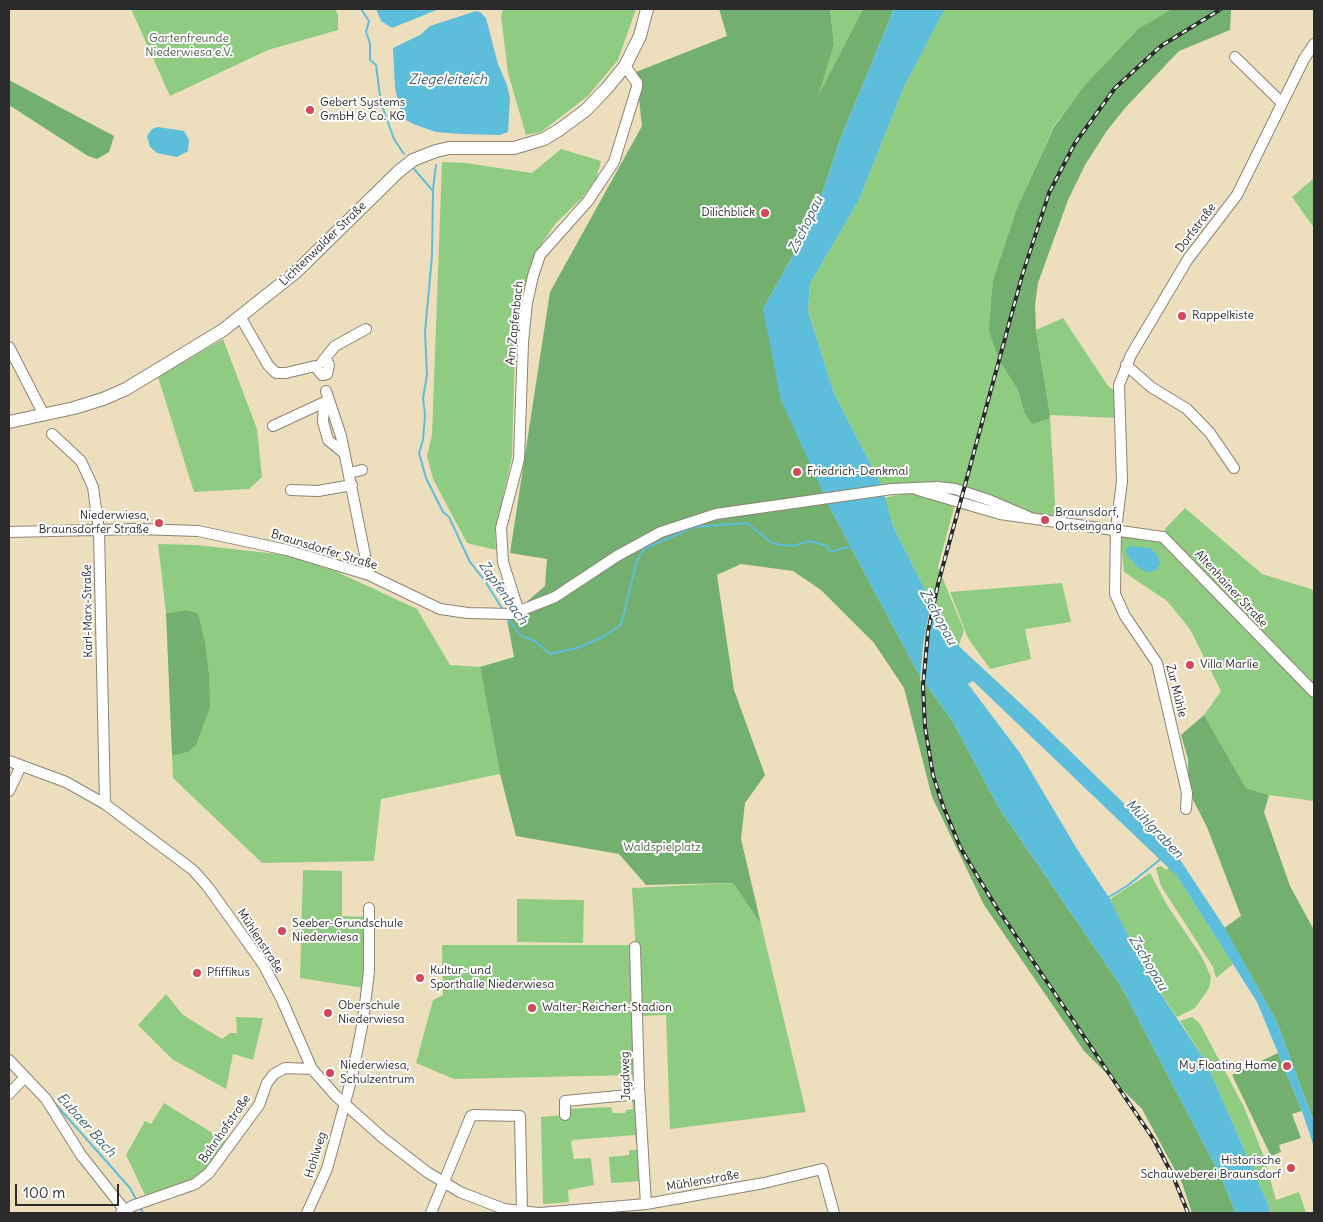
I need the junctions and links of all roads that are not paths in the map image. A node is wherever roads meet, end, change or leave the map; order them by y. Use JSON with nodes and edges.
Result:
{"nodes":[{"id":1,"x":647,"y":9,"type":"edge"},
{"id":2,"x":1314,"y":44,"type":"edge"},
{"id":3,"x":1235,"y":57,"type":"dead end"},
{"id":4,"x":625,"y":66,"type":"junction"},
{"id":5,"x":1282,"y":103,"type":"junction"},
{"id":6,"x":241,"y":318,"type":"junction"},
{"id":7,"x":366,"y":329,"type":"dead end"},
{"id":8,"x":9,"y":347,"type":"edge"},
{"id":9,"x":1126,"y":365,"type":"junction"},
{"id":10,"x":44,"y":415,"type":"junction"},
{"id":11,"x":9,"y":422,"type":"edge"},
{"id":12,"x":273,"y":426,"type":"dead end"},
{"id":13,"x":52,"y":434,"type":"dead end"},
{"id":14,"x":1234,"y":468,"type":"dead end"},
{"id":15,"x":362,"y":470,"type":"dead end"},
{"id":16,"x":349,"y":473,"type":"junction"},
{"id":17,"x":352,"y":484,"type":"junction"},
{"id":18,"x":291,"y":490,"type":"dead end"},
{"id":19,"x":1116,"y":529,"type":"junction"},
{"id":20,"x":98,"y":530,"type":"junction"},
{"id":21,"x":9,"y":532,"type":"edge"},
{"id":22,"x":369,"y":575,"type":"junction"},
{"id":23,"x":516,"y":613,"type":"junction"},
{"id":24,"x":1314,"y":692,"type":"edge"},
{"id":25,"x":9,"y":761,"type":"edge"},
{"id":26,"x":21,"y":766,"type":"junction"},
{"id":27,"x":9,"y":791,"type":"edge"},
{"id":28,"x":105,"y":804,"type":"junction"},
{"id":29,"x":1186,"y":809,"type":"dead end"},
{"id":30,"x":369,"y":908,"type":"dead end"},
{"id":31,"x":635,"y":947,"type":"dead end"},
{"id":32,"x":9,"y":1060,"type":"edge"},
{"id":33,"x":312,"y":1069,"type":"junction"},
{"id":34,"x":25,"y":1077,"type":"junction"},
{"id":35,"x":9,"y":1094,"type":"edge"},
{"id":36,"x":639,"y":1094,"type":"junction"},
{"id":37,"x":344,"y":1102,"type":"junction"},
{"id":38,"x":565,"y":1115,"type":"dead end"},
{"id":39,"x":444,"y":1183,"type":"junction"},
{"id":40,"x":646,"y":1204,"type":"junction"},
{"id":41,"x":127,"y":1210,"type":"edge"},
{"id":42,"x":522,"y":1212,"type":"edge"},
{"id":43,"x":307,"y":1213,"type":"edge"},
{"id":44,"x":431,"y":1213,"type":"edge"},
{"id":45,"x":539,"y":1213,"type":"edge"},
{"id":46,"x":834,"y":1213,"type":"edge"}],
"edges":[{"from":1,"to":4,"type":"main road","name":"Lichtenwalder Straße"},
{"from":2,"to":5,"type":"street","name":"Dorfstraße"},
{"from":3,"to":5,"type":"street"},
{"from":4,"to":6,"type":"main road","name":"Lichtenwalder Straße"},
{"from":4,"to":23,"type":"street","name":"Am Zapfenbach"},
{"from":5,"to":9,"type":"street","name":"Dorfstraße"},
{"from":6,"to":7,"type":"street"},
{"from":6,"to":10,"type":"main road","name":"Lichtenwalder Straße"},
{"from":8,"to":10,"type":"street"},
{"from":9,"to":14,"type":"street"},
{"from":9,"to":19,"type":"street","name":"Dorfstraße"},
{"from":10,"to":11,"type":"main road","name":"Lichtenwalder Straße"},
{"from":12,"to":16,"type":"street"},
{"from":13,"to":20,"type":"street","name":"Karl-Marx-Straße"},
{"from":15,"to":16,"type":"street"},
{"from":16,"to":17,"type":"street"},
{"from":17,"to":18,"type":"street"},
{"from":17,"to":22,"type":"street"},
{"from":19,"to":23,"type":"street","name":"Braunsdorfer Straße"},
{"from":19,"to":24,"type":"street","name":"Altenhainer Straße"},
{"from":19,"to":29,"type":"street","name":"Zur Mühle"},
{"from":20,"to":21,"type":"street","name":"Braunsdorfer Straße"},
{"from":20,"to":22,"type":"street","name":"Braunsdorfer Straße"},
{"from":20,"to":28,"type":"street","name":"Karl-Marx-Straße"},
{"from":22,"to":23,"type":"street","name":"Braunsdorfer Straße"},
{"from":25,"to":26,"type":"street","name":"Mühlenstraße"},
{"from":26,"to":27,"type":"street"},
{"from":26,"to":28,"type":"street","name":"Mühlenstraße"},
{"from":28,"to":33,"type":"street","name":"Mühlenstraße"},
{"from":30,"to":37,"type":"street","name":"Hohlweg"},
{"from":31,"to":36,"type":"street","name":"Jagdweg"},
{"from":32,"to":34,"type":"street"},
{"from":33,"to":37,"type":"street","name":"Mühlenstraße"},
{"from":33,"to":41,"type":"street","name":"Bahnhofstraße"},
{"from":34,"to":35,"type":"street"},
{"from":34,"to":41,"type":"street"},
{"from":36,"to":38,"type":"street"},
{"from":36,"to":40,"type":"street","name":"Jagdweg"},
{"from":37,"to":39,"type":"street","name":"Mühlenstraße"},
{"from":37,"to":43,"type":"street","name":"Hohlweg"},
{"from":39,"to":42,"type":"street","name":"Mühlenstraße"},
{"from":39,"to":42,"type":"street"},
{"from":39,"to":44,"type":"street"},
{"from":40,"to":45,"type":"street","name":"Mühlenstraße"},
{"from":40,"to":46,"type":"street","name":"Mühlenstraße"},
{"from":42,"to":45,"type":"street","name":"Mühlenstraße"}]}
